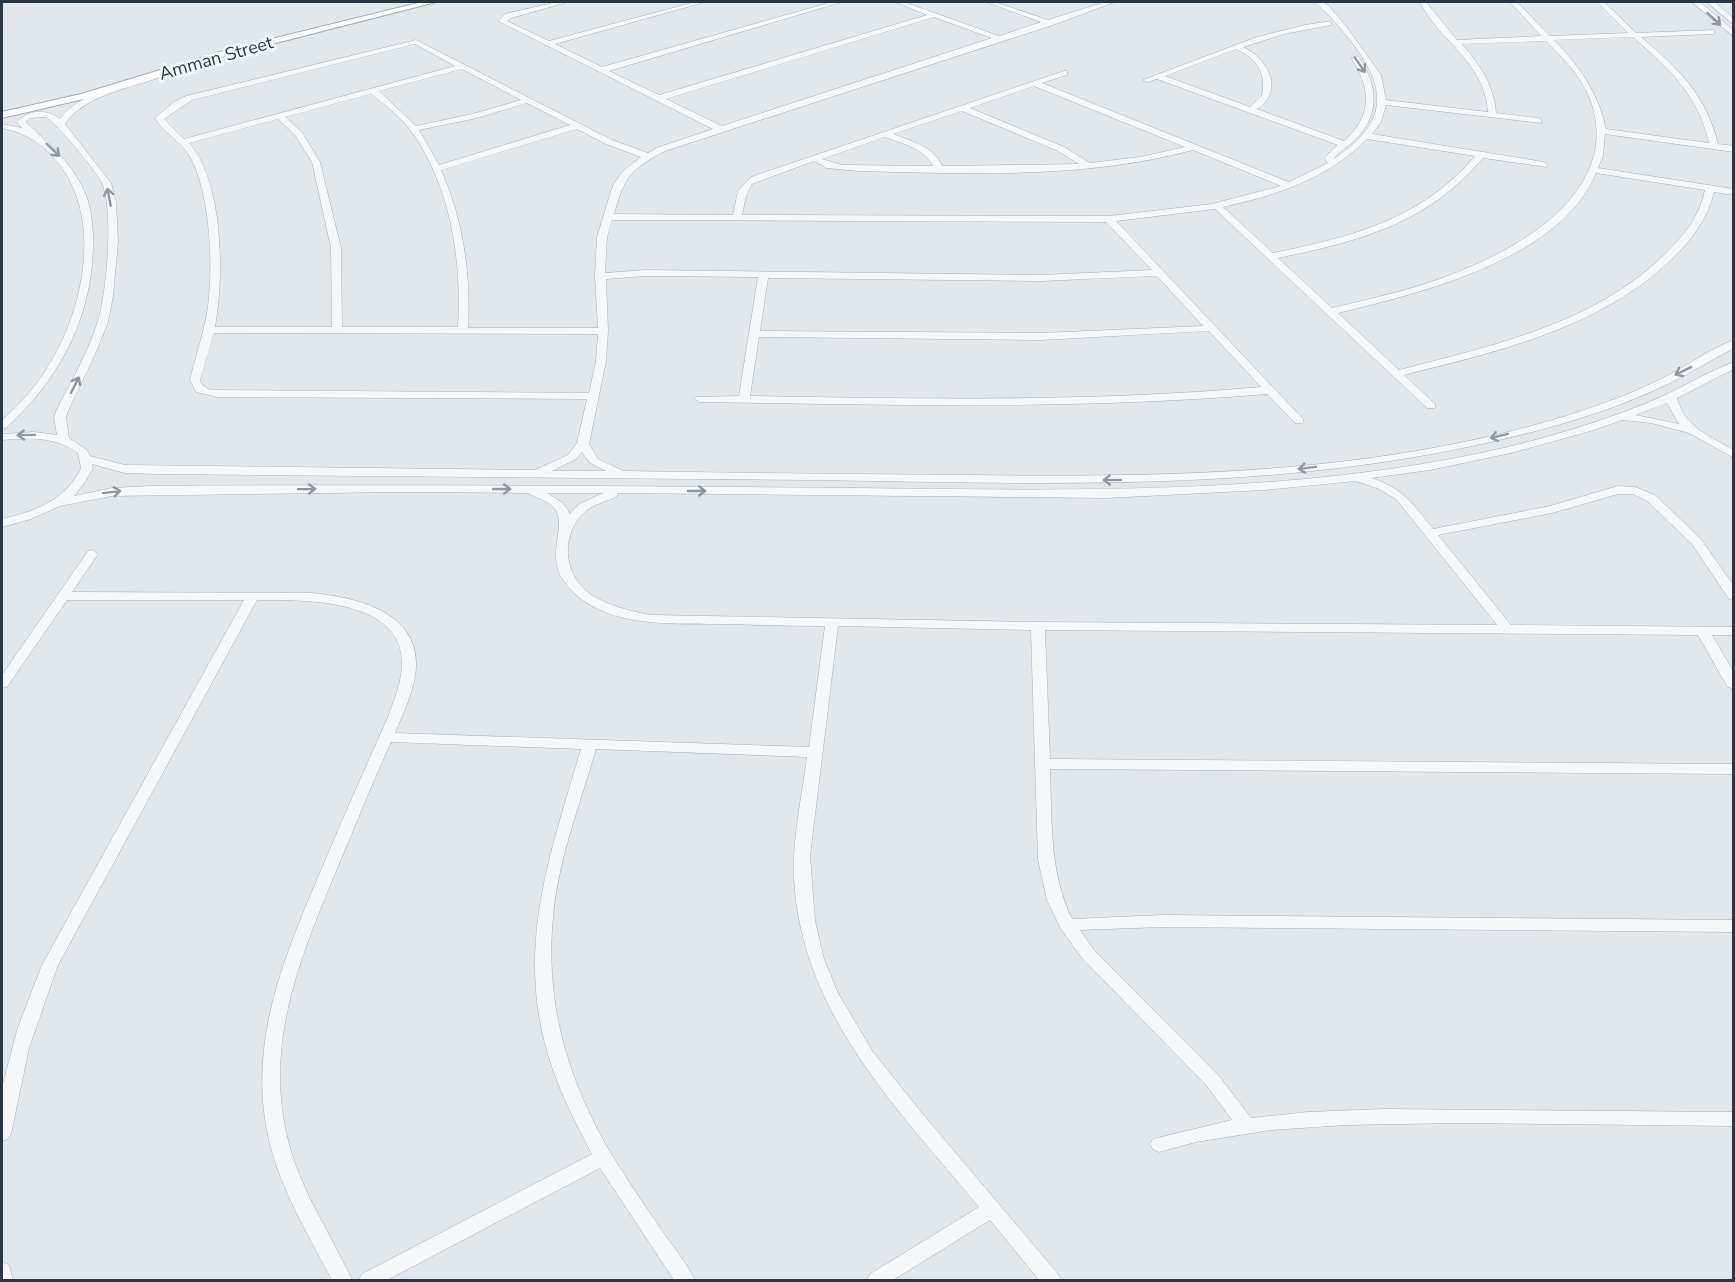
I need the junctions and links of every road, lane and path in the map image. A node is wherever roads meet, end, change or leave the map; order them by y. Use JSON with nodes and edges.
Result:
{"nodes":[{"id":1,"x":403,"y":2,"type":"edge"},
{"id":2,"x":431,"y":2,"type":"edge"},
{"id":3,"x":564,"y":2,"type":"edge"},
{"id":4,"x":701,"y":2,"type":"edge"},
{"id":5,"x":838,"y":2,"type":"edge"},
{"id":6,"x":898,"y":2,"type":"edge"},
{"id":7,"x":989,"y":2,"type":"edge"},
{"id":8,"x":1077,"y":2,"type":"edge"},
{"id":9,"x":1111,"y":2,"type":"edge"},
{"id":10,"x":1317,"y":2,"type":"edge"},
{"id":11,"x":1423,"y":2,"type":"edge"},
{"id":12,"x":1513,"y":2,"type":"edge"},
{"id":13,"x":1600,"y":2,"type":"edge"},
{"id":14,"x":1696,"y":2,"type":"edge"},
{"id":15,"x":1711,"y":2,"type":"edge"},
{"id":16,"x":1094,"y":7,"type":"junction"},
{"id":17,"x":934,"y":15,"type":"junction"},
{"id":18,"x":1328,"y":22,"type":"junction"},
{"id":19,"x":1050,"y":23,"type":"junction"},
{"id":20,"x":1734,"y":23,"type":"edge"},
{"id":21,"x":1711,"y":32,"type":"dead end"},
{"id":22,"x":1633,"y":34,"type":"junction"},
{"id":23,"x":1734,"y":35,"type":"edge"},
{"id":24,"x":1545,"y":38,"type":"junction"},
{"id":25,"x":1002,"y":39,"type":"junction"},
{"id":26,"x":1454,"y":42,"type":"junction"},
{"id":27,"x":548,"y":44,"type":"junction"},
{"id":28,"x":1238,"y":47,"type":"junction"},
{"id":29,"x":463,"y":66,"type":"junction"},
{"id":30,"x":171,"y":69,"type":"junction"},
{"id":31,"x":602,"y":70,"type":"junction"},
{"id":32,"x":1064,"y":73,"type":"dead end"},
{"id":33,"x":1157,"y":76,"type":"junction"},
{"id":34,"x":1148,"y":80,"type":"dead end"},
{"id":35,"x":1034,"y":83,"type":"junction"},
{"id":36,"x":372,"y":90,"type":"junction"},
{"id":37,"x":659,"y":98,"type":"junction"},
{"id":38,"x":528,"y":100,"type":"junction"},
{"id":39,"x":1383,"y":102,"type":"junction"},
{"id":40,"x":2,"y":108,"type":"edge"},
{"id":41,"x":962,"y":108,"type":"junction"},
{"id":42,"x":1251,"y":110,"type":"junction"},
{"id":43,"x":1492,"y":115,"type":"junction"},
{"id":44,"x":2,"y":116,"type":"edge"},
{"id":45,"x":279,"y":116,"type":"junction"},
{"id":46,"x":1538,"y":121,"type":"dead end"},
{"id":47,"x":61,"y":124,"type":"junction"},
{"id":48,"x":2,"y":126,"type":"edge"},
{"id":49,"x":576,"y":126,"type":"junction"},
{"id":50,"x":413,"y":129,"type":"junction"},
{"id":51,"x":721,"y":129,"type":"junction"},
{"id":52,"x":1602,"y":131,"type":"junction"},
{"id":53,"x":885,"y":134,"type":"junction"},
{"id":54,"x":33,"y":135,"type":"junction"},
{"id":55,"x":1366,"y":136,"type":"junction"},
{"id":56,"x":184,"y":142,"type":"junction"},
{"id":57,"x":1345,"y":144,"type":"junction"},
{"id":58,"x":1194,"y":147,"type":"junction"},
{"id":59,"x":1714,"y":147,"type":"junction"},
{"id":60,"x":1734,"y":149,"type":"edge"},
{"id":61,"x":1481,"y":155,"type":"junction"},
{"id":62,"x":647,"y":156,"type":"junction"},
{"id":63,"x":815,"y":158,"type":"junction"},
{"id":64,"x":1334,"y":164,"type":"junction"},
{"id":65,"x":1544,"y":165,"type":"dead end"},
{"id":66,"x":1090,"y":166,"type":"junction"},
{"id":67,"x":435,"y":169,"type":"junction"},
{"id":68,"x":938,"y":169,"type":"junction"},
{"id":69,"x":1594,"y":170,"type":"junction"},
{"id":70,"x":1288,"y":185,"type":"junction"},
{"id":71,"x":1710,"y":188,"type":"junction"},
{"id":72,"x":1734,"y":192,"type":"edge"},
{"id":73,"x":1216,"y":205,"type":"junction"},
{"id":74,"x":607,"y":218,"type":"junction"},
{"id":75,"x":737,"y":219,"type":"junction"},
{"id":76,"x":1109,"y":219,"type":"junction"},
{"id":77,"x":1271,"y":256,"type":"junction"},
{"id":78,"x":1160,"y":273,"type":"junction"},
{"id":79,"x":600,"y":276,"type":"junction"},
{"id":80,"x":763,"y":276,"type":"junction"},
{"id":81,"x":1330,"y":312,"type":"junction"},
{"id":82,"x":1212,"y":328,"type":"junction"},
{"id":83,"x":209,"y":330,"type":"junction"},
{"id":84,"x":337,"y":331,"type":"junction"},
{"id":85,"x":603,"y":331,"type":"junction"},
{"id":86,"x":463,"y":332,"type":"junction"},
{"id":87,"x":754,"y":334,"type":"junction"},
{"id":88,"x":1734,"y":343,"type":"edge"},
{"id":89,"x":1734,"y":365,"type":"edge"},
{"id":90,"x":1396,"y":374,"type":"junction"},
{"id":91,"x":1270,"y":390,"type":"junction"},
{"id":92,"x":594,"y":396,"type":"junction"},
{"id":93,"x":1671,"y":396,"type":"junction"},
{"id":94,"x":700,"y":399,"type":"dead end"},
{"id":95,"x":744,"y":399,"type":"junction"},
{"id":96,"x":1617,"y":400,"type":"junction"},
{"id":97,"x":1431,"y":406,"type":"dead end"},
{"id":98,"x":1619,"y":417,"type":"junction"},
{"id":99,"x":1299,"y":422,"type":"dead end"},
{"id":100,"x":2,"y":426,"type":"edge"},
{"id":101,"x":1592,"y":426,"type":"junction"},
{"id":102,"x":1696,"y":433,"type":"junction"},
{"id":103,"x":2,"y":437,"type":"edge"},
{"id":104,"x":64,"y":440,"type":"junction"},
{"id":105,"x":583,"y":444,"type":"junction"},
{"id":106,"x":1734,"y":455,"type":"edge"},
{"id":107,"x":87,"y":459,"type":"junction"},
{"id":108,"x":1406,"y":469,"type":"junction"},
{"id":109,"x":529,"y":475,"type":"junction"},
{"id":110,"x":630,"y":475,"type":"junction"},
{"id":111,"x":1353,"y":477,"type":"junction"},
{"id":112,"x":524,"y":489,"type":"junction"},
{"id":113,"x":627,"y":490,"type":"junction"},
{"id":114,"x":1400,"y":496,"type":"junction"},
{"id":115,"x":55,"y":503,"type":"junction"},
{"id":116,"x":2,"y":523,"type":"edge"},
{"id":117,"x":566,"y":526,"type":"junction"},
{"id":118,"x":1431,"y":533,"type":"junction"},
{"id":119,"x":92,"y":554,"type":"dead end"},
{"id":120,"x":62,"y":596,"type":"junction"},
{"id":121,"x":253,"y":596,"type":"junction"},
{"id":122,"x":1734,"y":596,"type":"edge"},
{"id":123,"x":832,"y":623,"type":"junction"},
{"id":124,"x":1038,"y":626,"type":"junction"},
{"id":125,"x":1507,"y":628,"type":"junction"},
{"id":126,"x":1702,"y":630,"type":"junction"},
{"id":127,"x":1734,"y":631,"type":"edge"},
{"id":128,"x":2,"y":684,"type":"edge"},
{"id":129,"x":1734,"y":686,"type":"edge"},
{"id":130,"x":385,"y":737,"type":"junction"},
{"id":131,"x":590,"y":744,"type":"junction"},
{"id":132,"x":815,"y":752,"type":"junction"},
{"id":133,"x":1043,"y":764,"type":"junction"},
{"id":134,"x":1734,"y":769,"type":"edge"},
{"id":135,"x":1067,"y":925,"type":"junction"},
{"id":136,"x":1734,"y":926,"type":"edge"},
{"id":137,"x":1734,"y":1119,"type":"edge"},
{"id":138,"x":1245,"y":1124,"type":"junction"},
{"id":139,"x":2,"y":1134,"type":"edge"},
{"id":140,"x":1159,"y":1144,"type":"dead end"},
{"id":141,"x":602,"y":1158,"type":"junction"},
{"id":142,"x":992,"y":1209,"type":"junction"},
{"id":143,"x":2,"y":1271,"type":"edge"},
{"id":144,"x":3,"y":1281,"type":"edge"},
{"id":145,"x":342,"y":1281,"type":"edge"},
{"id":146,"x":369,"y":1281,"type":"edge"},
{"id":147,"x":685,"y":1281,"type":"edge"},
{"id":148,"x":877,"y":1281,"type":"edge"},
{"id":149,"x":1051,"y":1281,"type":"edge"}],
"edges":[{"from":1,"to":40,"type":"main road","name":"Amman Street"},
{"from":2,"to":30,"type":"main road","name":"Amman Street"},
{"from":3,"to":27,"type":"street"},
{"from":4,"to":27,"type":"street"},
{"from":5,"to":31,"type":"street"},
{"from":6,"to":17,"type":"street"},
{"from":7,"to":19,"type":"street"},
{"from":8,"to":16,"type":"street"},
{"from":9,"to":16,"type":"street"},
{"from":10,"to":18,"type":"street"},
{"from":10,"to":39,"type":"street"},
{"from":11,"to":26,"type":"street"},
{"from":12,"to":24,"type":"street"},
{"from":13,"to":22,"type":"street"},
{"from":14,"to":23,"type":"street","one_way":true},
{"from":15,"to":20,"type":"street"},
{"from":16,"to":19,"type":"street"},
{"from":17,"to":25,"type":"street"},
{"from":17,"to":37,"type":"street"},
{"from":18,"to":28,"type":"street"},
{"from":18,"to":57,"type":"street","one_way":true},
{"from":19,"to":25,"type":"street"},
{"from":21,"to":22,"type":"street"},
{"from":22,"to":24,"type":"street"},
{"from":22,"to":59,"type":"street"},
{"from":24,"to":26,"type":"street"},
{"from":24,"to":52,"type":"street"},
{"from":25,"to":51,"type":"street"},
{"from":26,"to":43,"type":"street"},
{"from":27,"to":31,"type":"street"},
{"from":28,"to":33,"type":"street"},
{"from":28,"to":42,"type":"street"},
{"from":29,"to":36,"type":"street"},
{"from":29,"to":38,"type":"street"},
{"from":29,"to":56,"type":"street"},
{"from":30,"to":44,"type":"main road","name":"Amman Street"},
{"from":30,"to":47,"type":"street"},
{"from":31,"to":37,"type":"street"},
{"from":32,"to":35,"type":"street"},
{"from":33,"to":34,"type":"street"},
{"from":33,"to":42,"type":"street"},
{"from":35,"to":41,"type":"street"},
{"from":35,"to":58,"type":"street"},
{"from":36,"to":45,"type":"street"},
{"from":36,"to":50,"type":"street"},
{"from":37,"to":51,"type":"street"},
{"from":38,"to":49,"type":"street"},
{"from":38,"to":50,"type":"street"},
{"from":39,"to":43,"type":"street"},
{"from":39,"to":55,"type":"street"},
{"from":41,"to":53,"type":"street"},
{"from":41,"to":66,"type":"street"},
{"from":42,"to":57,"type":"street"},
{"from":43,"to":46,"type":"street"},
{"from":45,"to":56,"type":"street"},
{"from":45,"to":84,"type":"street"},
{"from":47,"to":54,"type":"street"},
{"from":104,"to":47,"type":"street","one_way":true},
{"from":48,"to":54,"type":"street"},
{"from":49,"to":62,"type":"street"},
{"from":49,"to":67,"type":"street"},
{"from":50,"to":67,"type":"street"},
{"from":51,"to":62,"type":"street"},
{"from":52,"to":59,"type":"street"},
{"from":52,"to":69,"type":"street"},
{"from":53,"to":63,"type":"street"},
{"from":53,"to":68,"type":"street"},
{"from":54,"to":100,"type":"street","one_way":true},
{"from":55,"to":61,"type":"street"},
{"from":55,"to":64,"type":"street"},
{"from":56,"to":83,"type":"street"},
{"from":57,"to":64,"type":"street"},
{"from":58,"to":66,"type":"street"},
{"from":58,"to":70,"type":"street"},
{"from":59,"to":60,"type":"street"},
{"from":61,"to":65,"type":"street"},
{"from":61,"to":77,"type":"street"},
{"from":62,"to":74,"type":"street"},
{"from":63,"to":68,"type":"street"},
{"from":63,"to":75,"type":"street"},
{"from":64,"to":70,"type":"street"},
{"from":66,"to":68,"type":"street"},
{"from":67,"to":86,"type":"street"},
{"from":69,"to":71,"type":"street"},
{"from":69,"to":81,"type":"street"},
{"from":70,"to":73,"type":"street"},
{"from":71,"to":72,"type":"street"},
{"from":71,"to":90,"type":"street"},
{"from":73,"to":76,"type":"street"},
{"from":73,"to":77,"type":"street"},
{"from":74,"to":75,"type":"street"},
{"from":74,"to":79,"type":"street"},
{"from":75,"to":76,"type":"street"},
{"from":76,"to":78,"type":"street"},
{"from":77,"to":81,"type":"street"},
{"from":78,"to":80,"type":"street"},
{"from":78,"to":82,"type":"street"},
{"from":79,"to":80,"type":"street"},
{"from":79,"to":85,"type":"street"},
{"from":80,"to":87,"type":"street"},
{"from":81,"to":90,"type":"street"},
{"from":82,"to":87,"type":"street"},
{"from":82,"to":91,"type":"street"},
{"from":83,"to":84,"type":"street"},
{"from":83,"to":92,"type":"street"},
{"from":84,"to":86,"type":"street"},
{"from":85,"to":86,"type":"street"},
{"from":85,"to":92,"type":"street"},
{"from":87,"to":95,"type":"street"},
{"from":88,"to":96,"type":"street","one_way":true},
{"from":89,"to":93,"type":"street"},
{"from":90,"to":97,"type":"street"},
{"from":91,"to":95,"type":"street"},
{"from":91,"to":99,"type":"street"},
{"from":92,"to":105,"type":"street"},
{"from":93,"to":98,"type":"street"},
{"from":93,"to":102,"type":"street"},
{"from":94,"to":95,"type":"street"},
{"from":96,"to":101,"type":"street"},
{"from":96,"to":110,"type":"street","one_way":true},
{"from":98,"to":101,"type":"street"},
{"from":98,"to":102,"type":"street"},
{"from":101,"to":108,"type":"street"},
{"from":102,"to":106,"type":"street"},
{"from":104,"to":103,"type":"street","one_way":true},
{"from":104,"to":107,"type":"street"},
{"from":105,"to":109,"type":"street"},
{"from":105,"to":110,"type":"street"},
{"from":107,"to":109,"type":"street"},
{"from":107,"to":115,"type":"street"},
{"from":108,"to":111,"type":"street"},
{"from":108,"to":114,"type":"street"},
{"from":109,"to":110,"type":"street"},
{"from":113,"to":111,"type":"street","one_way":true},
{"from":111,"to":114,"type":"street"},
{"from":112,"to":113,"type":"street"},
{"from":115,"to":112,"type":"street","one_way":true},
{"from":112,"to":117,"type":"street"},
{"from":113,"to":117,"type":"street"},
{"from":114,"to":118,"type":"street"},
{"from":115,"to":116,"type":"street"},
{"from":117,"to":123,"type":"street"},
{"from":118,"to":122,"type":"street"},
{"from":118,"to":125,"type":"street"},
{"from":119,"to":120,"type":"street"},
{"from":120,"to":121,"type":"street"},
{"from":120,"to":128,"type":"street"},
{"from":121,"to":130,"type":"street"},
{"from":121,"to":139,"type":"street"},
{"from":123,"to":124,"type":"street"},
{"from":123,"to":132,"type":"street"},
{"from":124,"to":125,"type":"street"},
{"from":124,"to":133,"type":"street"},
{"from":125,"to":126,"type":"street"},
{"from":126,"to":127,"type":"street"},
{"from":126,"to":129,"type":"street"},
{"from":130,"to":131,"type":"street"},
{"from":130,"to":145,"type":"street"},
{"from":131,"to":132,"type":"street"},
{"from":131,"to":141,"type":"street"},
{"from":132,"to":142,"type":"street"},
{"from":133,"to":134,"type":"street"},
{"from":133,"to":135,"type":"street"},
{"from":135,"to":136,"type":"street"},
{"from":135,"to":138,"type":"street"},
{"from":137,"to":138,"type":"street"},
{"from":138,"to":140,"type":"street"},
{"from":141,"to":146,"type":"street"},
{"from":141,"to":147,"type":"street"},
{"from":142,"to":148,"type":"street"},
{"from":142,"to":149,"type":"street"},
{"from":143,"to":144,"type":"street"}]}
